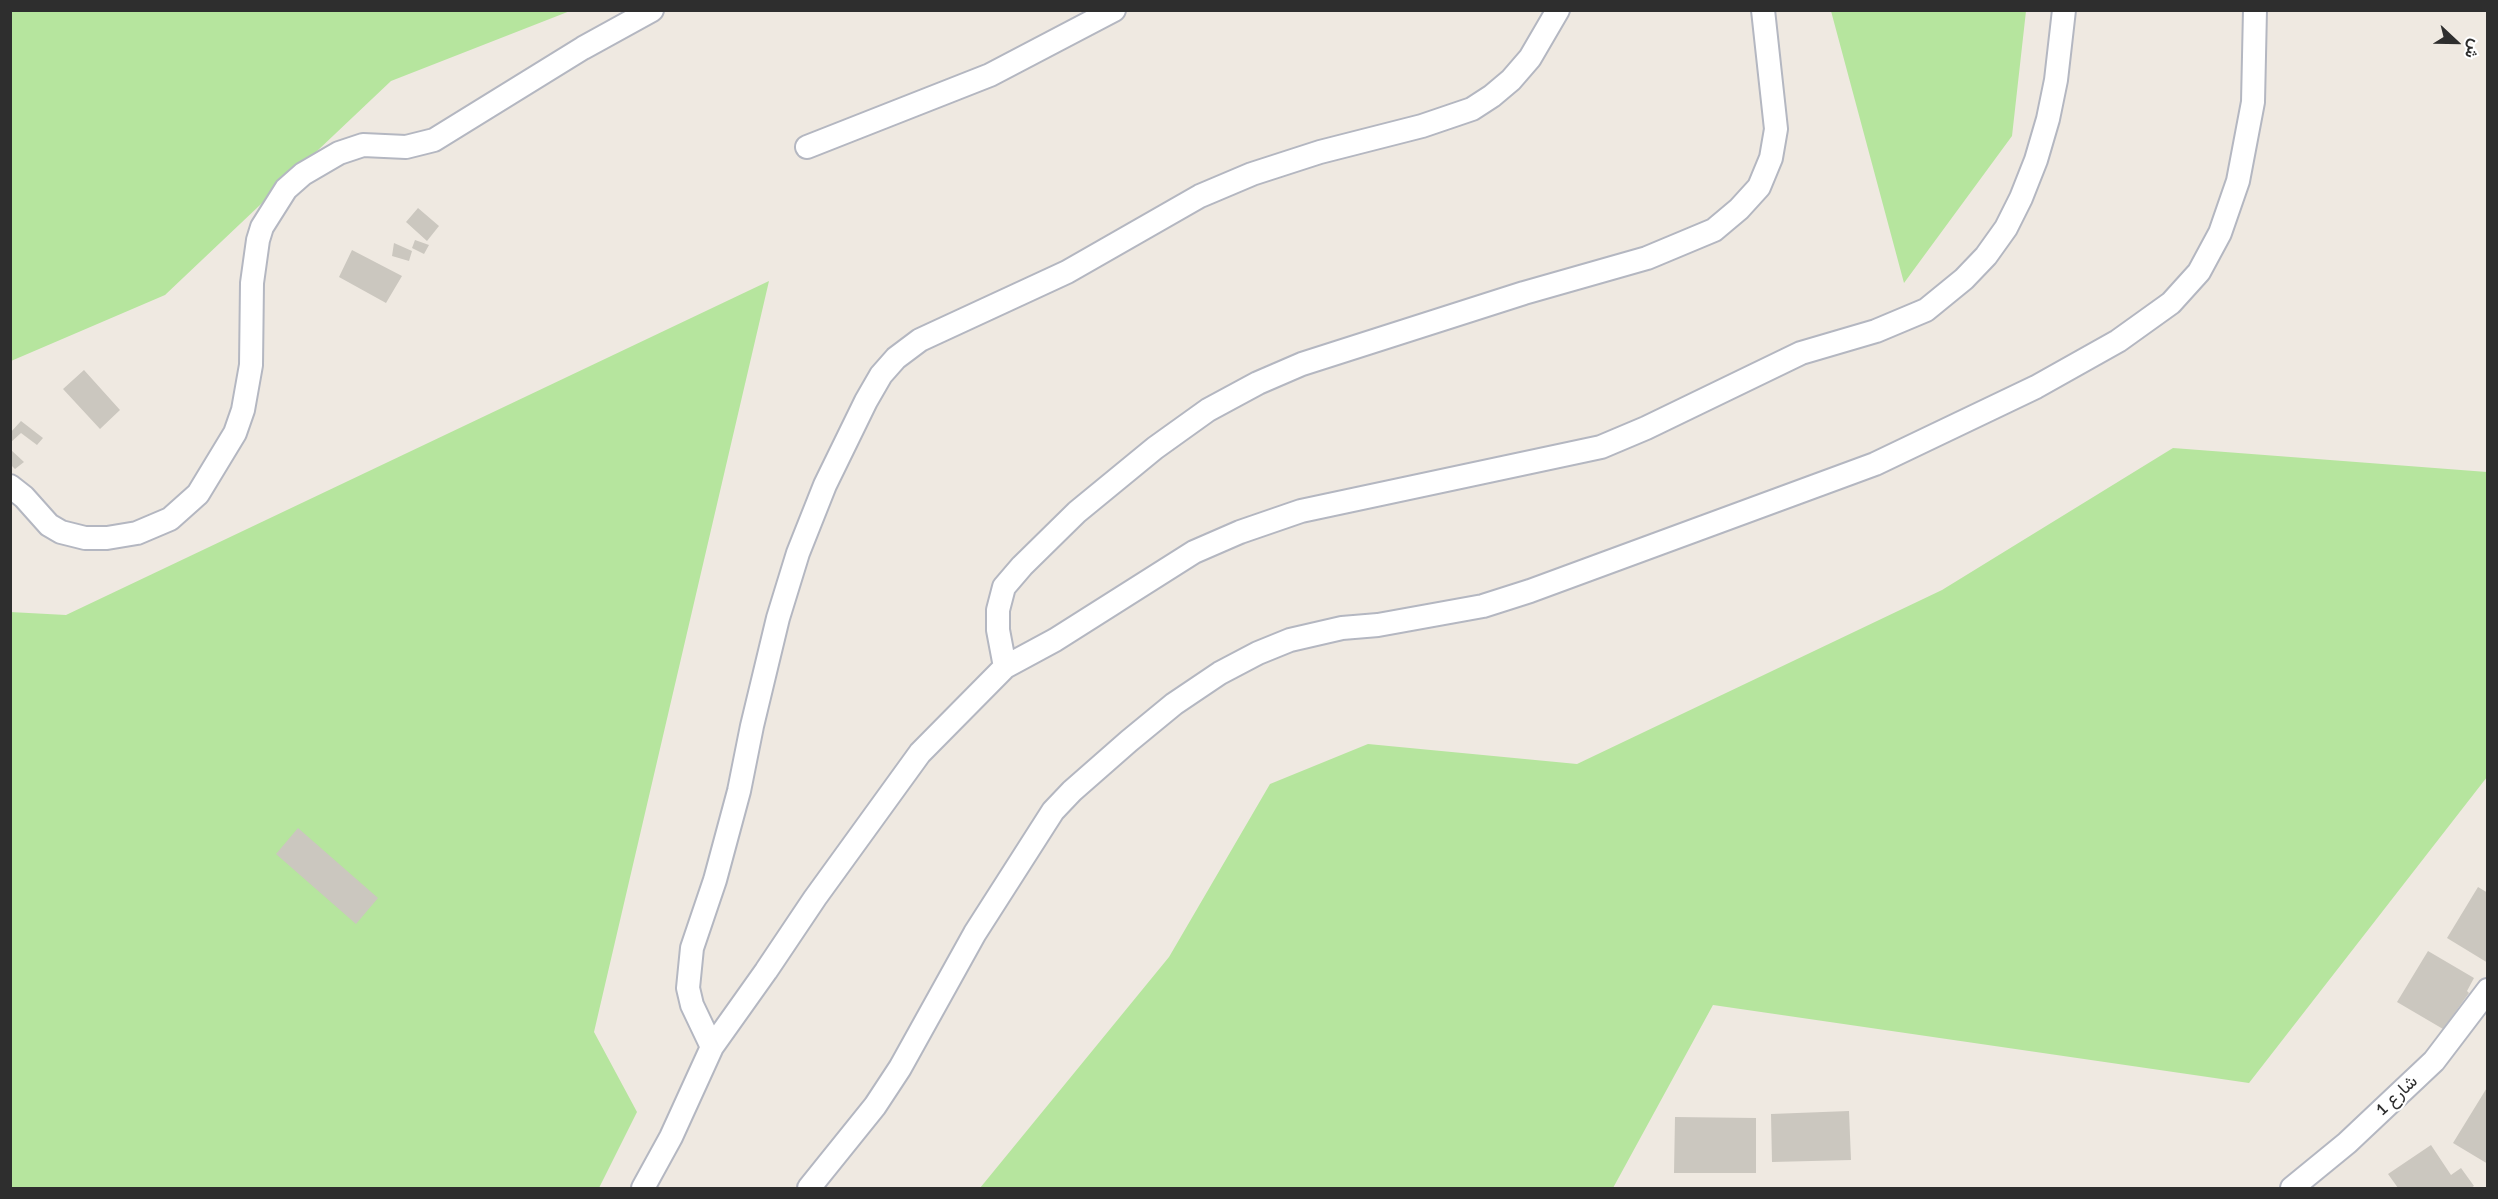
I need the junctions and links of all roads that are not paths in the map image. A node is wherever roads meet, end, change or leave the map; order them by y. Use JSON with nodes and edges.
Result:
{"nodes":[{"id":1,"x":652,"y":10,"type":"edge"},
{"id":2,"x":1114,"y":10,"type":"edge"},
{"id":3,"x":1558,"y":10,"type":"edge"},
{"id":4,"x":1763,"y":10,"type":"edge"},
{"id":5,"x":2064,"y":10,"type":"edge"},
{"id":6,"x":2255,"y":10,"type":"edge"},
{"id":7,"x":807,"y":147,"type":"dead end"},
{"id":8,"x":10,"y":486,"type":"edge"},
{"id":9,"x":1005,"y":667,"type":"junction"},
{"id":10,"x":2487,"y":990,"type":"edge"},
{"id":11,"x":712,"y":1047,"type":"junction"},
{"id":12,"x":643,"y":1188,"type":"edge"},
{"id":13,"x":809,"y":1188,"type":"edge"},
{"id":14,"x":2292,"y":1188,"type":"edge"}],
"edges":[{"from":1,"to":8,"type":"street"},
{"from":2,"to":7,"type":"street"},
{"from":3,"to":11,"type":"street"},
{"from":4,"to":9,"type":"street"},
{"from":5,"to":9,"type":"street"},
{"from":6,"to":13,"type":"street"},
{"from":9,"to":11,"type":"street"},
{"from":10,"to":14,"type":"street","name":"شارع 1"},
{"from":11,"to":12,"type":"street"}]}
